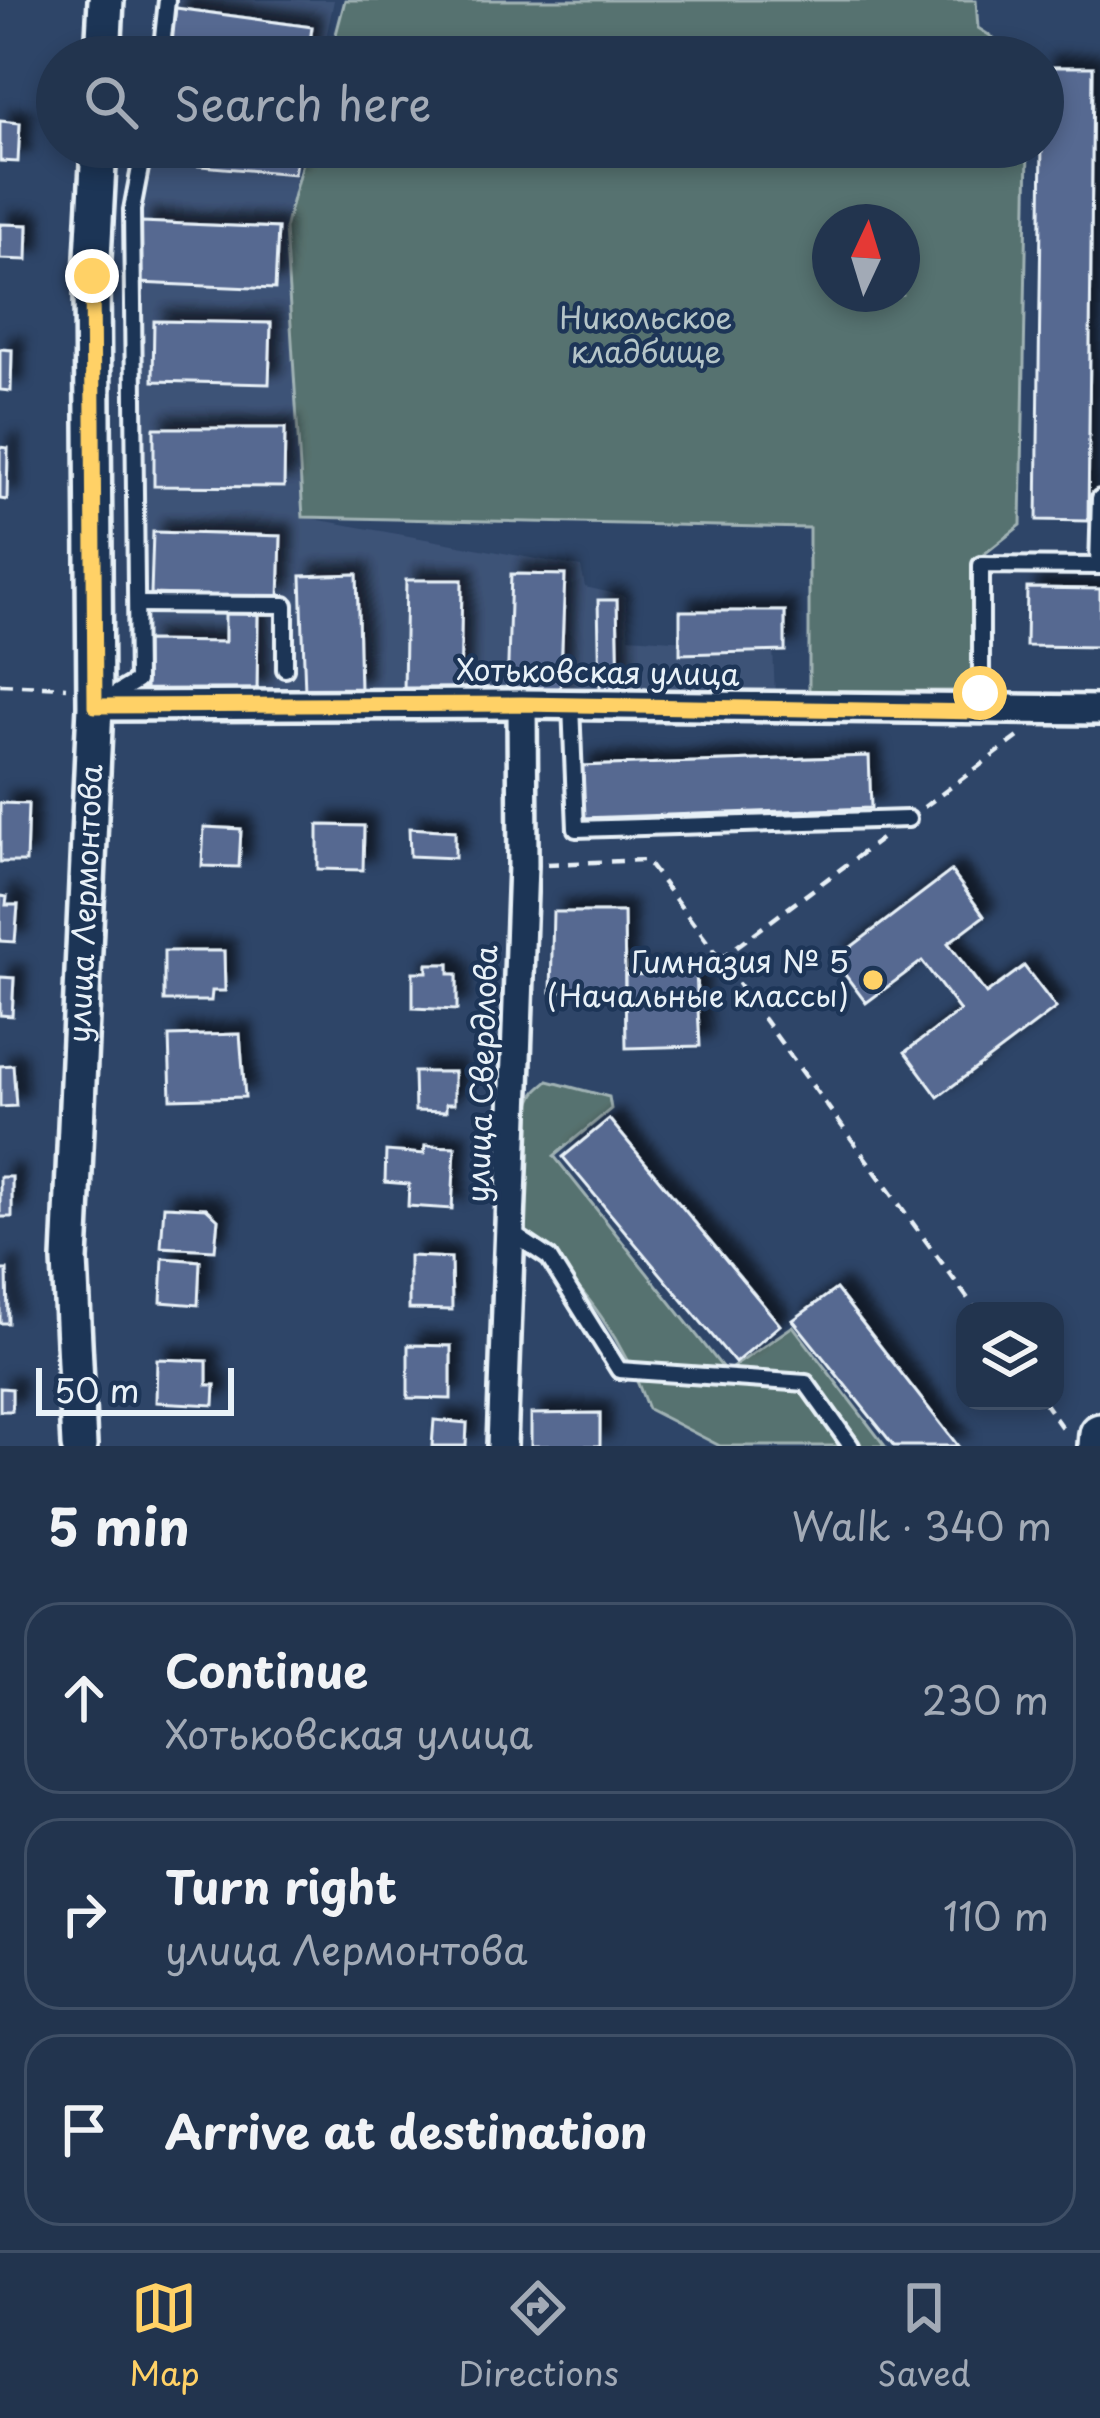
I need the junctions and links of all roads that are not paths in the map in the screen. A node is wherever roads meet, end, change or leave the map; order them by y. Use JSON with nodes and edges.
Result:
{"nodes":[{"id":1,"x":106,"y":0,"type":"edge"},
{"id":2,"x":167,"y":0,"type":"edge"},
{"id":3,"x":104,"y":36,"type":"edge"},
{"id":4,"x":163,"y":36,"type":"edge"},
{"id":5,"x":98,"y":168,"type":"edge"},
{"id":6,"x":140,"y":168,"type":"edge"},
{"id":7,"x":1100,"y":498,"type":"edge"},
{"id":8,"x":1099,"y":566,"type":"edge"},
{"id":9,"x":136,"y":604,"type":"junction"},
{"id":10,"x":285,"y":669,"type":"dead end"},
{"id":11,"x":95,"y":697,"type":"junction"},
{"id":12,"x":522,"y":704,"type":"junction"},
{"id":13,"x":571,"y":705,"type":"junction"},
{"id":14,"x":1100,"y":710,"type":"edge"},
{"id":15,"x":981,"y":712,"type":"junction"},
{"id":16,"x":908,"y":819,"type":"road end"},
{"id":17,"x":510,"y":1232,"type":"junction"},
{"id":18,"x":1100,"y":1434,"type":"edge"},
{"id":19,"x":79,"y":1446,"type":"edge"},
{"id":20,"x":502,"y":1446,"type":"edge"},
{"id":21,"x":851,"y":1446,"type":"edge"},
{"id":22,"x":1099,"y":1446,"type":"edge"}],
"edges":[{"from":1,"to":3,"type":"street"},
{"from":2,"to":4,"type":"lane"},
{"from":5,"to":11,"type":"street","name":"улица Лермонтова"},
{"from":6,"to":9,"type":"lane"},
{"from":7,"to":8,"type":"lane"},
{"from":8,"to":15,"type":"lane"},
{"from":9,"to":10,"type":"lane"},
{"from":9,"to":11,"type":"lane"},
{"from":11,"to":12,"type":"street","name":"Хотьковская улица"},
{"from":11,"to":19,"type":"street","name":"улица Лермонтова"},
{"from":12,"to":13,"type":"street","name":"Хотьковская улица"},
{"from":12,"to":17,"type":"street","name":"улица Свердлова"},
{"from":13,"to":15,"type":"street","name":"Хотьковская улица"},
{"from":13,"to":16,"type":"lane"},
{"from":14,"to":15,"type":"street","name":"Хотьковская улица"},
{"from":17,"to":20,"type":"street","name":"улица Свердлова"},
{"from":17,"to":21,"type":"lane"},
{"from":18,"to":22,"type":"main road"}]}
